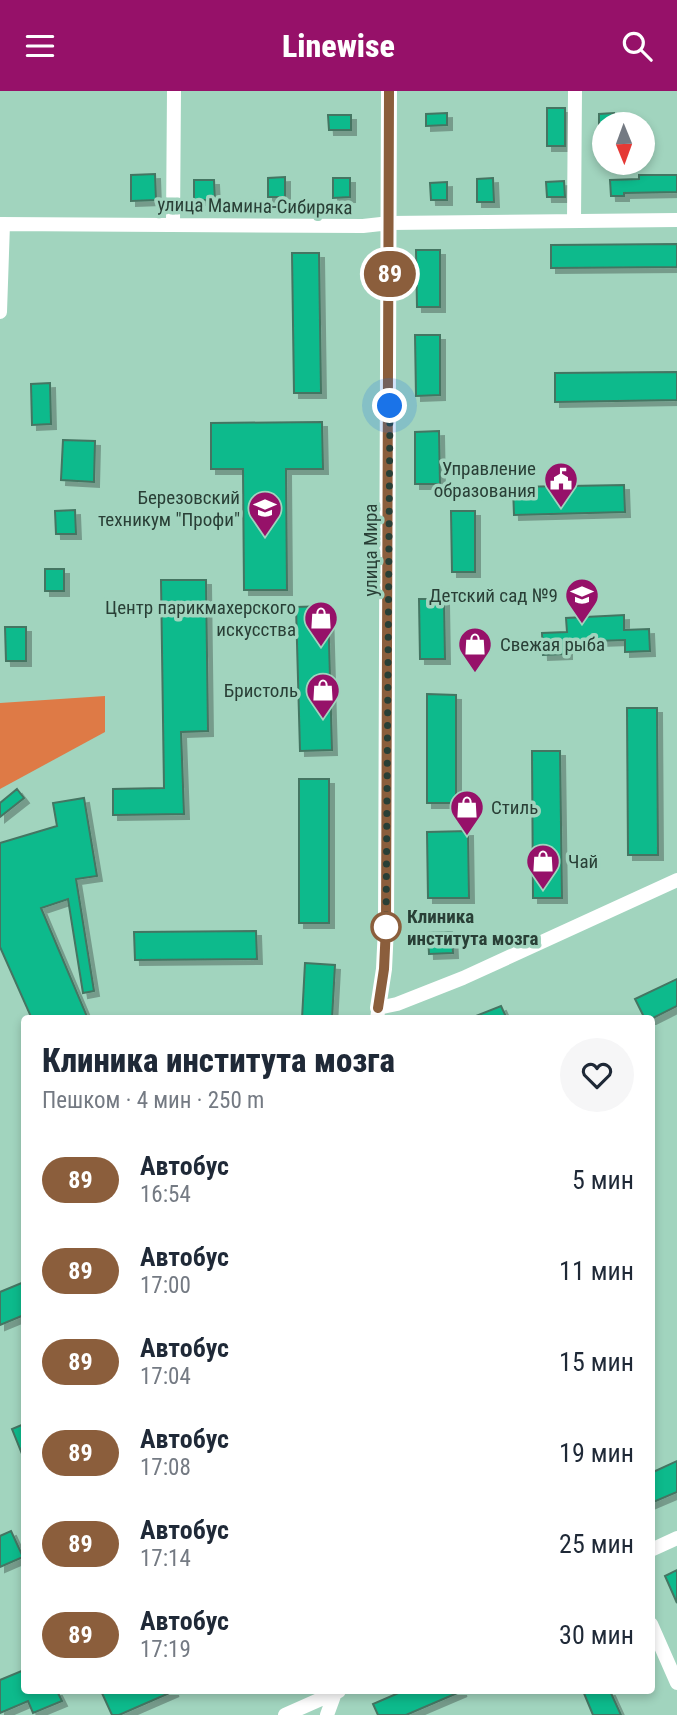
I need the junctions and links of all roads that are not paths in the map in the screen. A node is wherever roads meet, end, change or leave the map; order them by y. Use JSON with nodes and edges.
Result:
{"nodes":[{"id":1,"x":174,"y":91,"type":"edge"},
{"id":2,"x":389,"y":91,"type":"edge"},
{"id":3,"x":575,"y":91,"type":"edge"},
{"id":4,"x":573,"y":220,"type":"junction"},
{"id":5,"x":677,"y":220,"type":"edge"},
{"id":6,"x":390,"y":223,"type":"junction"},
{"id":7,"x":2,"y":224,"type":"edge"},
{"id":8,"x":173,"y":224,"type":"junction"},
{"id":9,"x":0,"y":312,"type":"edge"},
{"id":10,"x":677,"y":880,"type":"edge"},
{"id":11,"x":377,"y":1013,"type":"edge"},
{"id":12,"x":677,"y":1538,"type":"edge"},
{"id":13,"x":655,"y":1548,"type":"edge"},
{"id":14,"x":655,"y":1633,"type":"edge"},
{"id":15,"x":677,"y":1682,"type":"edge"},
{"id":16,"x":332,"y":1694,"type":"edge"},
{"id":17,"x":336,"y":1694,"type":"edge"},
{"id":18,"x":285,"y":1715,"type":"edge"},
{"id":19,"x":327,"y":1715,"type":"edge"}],
"edges":[{"from":1,"to":8,"type":"street"},
{"from":2,"to":6,"type":"street","name":"улица Мира"},
{"from":3,"to":4,"type":"street"},
{"from":4,"to":5,"type":"street","name":"улица Мамина-Сибиряка"},
{"from":4,"to":6,"type":"street","name":"улица Мамина-Сибиряка"},
{"from":6,"to":8,"type":"street","name":"улица Мамина-Сибиряка"},
{"from":6,"to":11,"type":"street","name":"улица Мира"},
{"from":7,"to":8,"type":"street","name":"улица Мамина-Сибиряка"},
{"from":7,"to":9,"type":"street"},
{"from":10,"to":11,"type":"street"},
{"from":12,"to":13,"type":"street"},
{"from":14,"to":15,"type":"street"},
{"from":16,"to":18,"type":"street"},
{"from":17,"to":19,"type":"street"}]}
